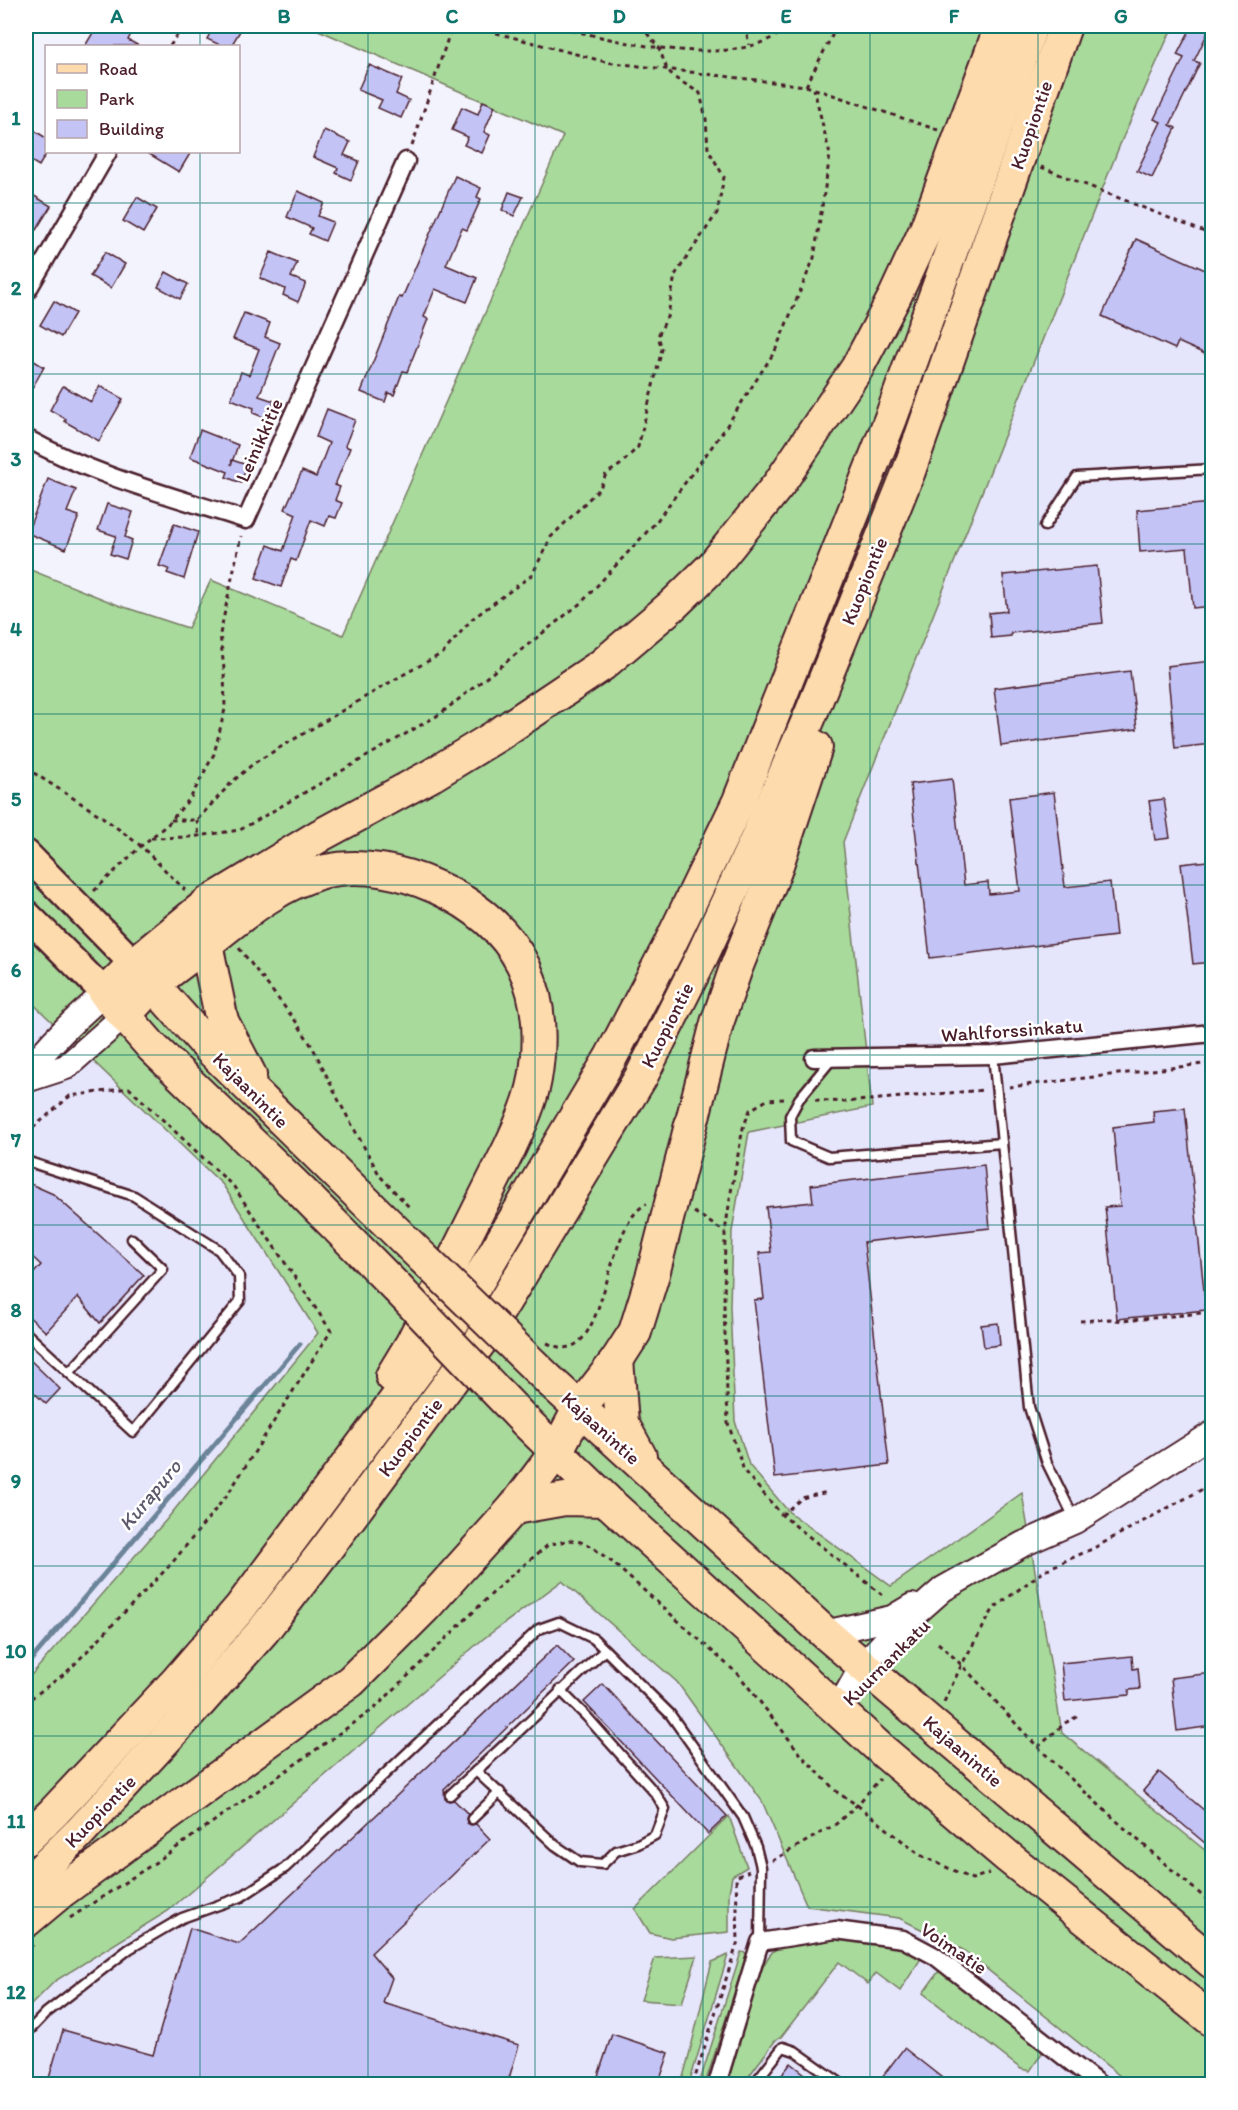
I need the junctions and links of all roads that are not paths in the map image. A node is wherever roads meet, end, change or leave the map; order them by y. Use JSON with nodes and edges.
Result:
{"nodes":[{"id":1,"x":1001,"y":26,"type":"edge"},
{"id":2,"x":1031,"y":26,"type":"edge"},
{"id":3,"x":1065,"y":26,"type":"edge"},
{"id":4,"x":107,"y":153,"type":"edge"},
{"id":5,"x":406,"y":161,"type":"road end"},
{"id":6,"x":26,"y":293,"type":"edge"},
{"id":7,"x":26,"y":438,"type":"edge"},
{"id":8,"x":1212,"y":469,"type":"edge"},
{"id":9,"x":909,"y":471,"type":"junction"},
{"id":10,"x":1046,"y":526,"type":"dead end"},
{"id":11,"x":26,"y":854,"type":"edge"},
{"id":12,"x":26,"y":914,"type":"edge"},
{"id":13,"x":220,"y":943,"type":"junction"},
{"id":14,"x":144,"y":975,"type":"junction"},
{"id":15,"x":115,"y":1004,"type":"junction"},
{"id":16,"x":1212,"y":1033,"type":"edge"},
{"id":17,"x":993,"y":1055,"type":"junction"},
{"id":18,"x":814,"y":1058,"type":"dead end"},
{"id":19,"x":832,"y":1058,"type":"junction"},
{"id":20,"x":26,"y":1074,"type":"edge"},
{"id":21,"x":26,"y":1080,"type":"edge"},
{"id":22,"x":265,"y":1104,"type":"junction"},
{"id":23,"x":1002,"y":1143,"type":"junction"},
{"id":24,"x":26,"y":1161,"type":"edge"},
{"id":25,"x":132,"y":1239,"type":"dead end"},
{"id":26,"x":26,"y":1333,"type":"edge"},
{"id":27,"x":617,"y":1360,"type":"junction"},
{"id":28,"x":69,"y":1373,"type":"junction"},
{"id":29,"x":579,"y":1409,"type":"junction"},
{"id":30,"x":1212,"y":1434,"type":"edge"},
{"id":31,"x":556,"y":1452,"type":"junction"},
{"id":32,"x":650,"y":1472,"type":"junction"},
{"id":33,"x":606,"y":1500,"type":"junction"},
{"id":34,"x":514,"y":1508,"type":"junction"},
{"id":35,"x":1075,"y":1521,"type":"junction"},
{"id":36,"x":288,"y":1542,"type":"junction"},
{"id":37,"x":995,"y":1561,"type":"junction"},
{"id":38,"x":943,"y":1589,"type":"junction"},
{"id":39,"x":825,"y":1634,"type":"junction"},
{"id":40,"x":605,"y":1650,"type":"junction"},
{"id":41,"x":869,"y":1671,"type":"junction"},
{"id":42,"x":560,"y":1690,"type":"junction"},
{"id":43,"x":837,"y":1711,"type":"junction"},
{"id":44,"x":476,"y":1771,"type":"junction"},
{"id":45,"x":500,"y":1792,"type":"junction"},
{"id":46,"x":450,"y":1795,"type":"dead end"},
{"id":47,"x":472,"y":1819,"type":"dead end"},
{"id":48,"x":26,"y":1839,"type":"edge"},
{"id":49,"x":26,"y":1885,"type":"edge"},
{"id":50,"x":33,"y":1930,"type":"edge"},
{"id":51,"x":760,"y":1942,"type":"junction"},
{"id":52,"x":1212,"y":1962,"type":"edge"},
{"id":53,"x":1212,"y":2020,"type":"edge"},
{"id":54,"x":26,"y":2034,"type":"edge"},
{"id":55,"x":839,"y":2082,"type":"dead end"},
{"id":56,"x":717,"y":2085,"type":"edge"},
{"id":57,"x":754,"y":2085,"type":"edge"},
{"id":58,"x":1099,"y":2085,"type":"edge"}],
"edges":[{"from":1,"to":14,"type":"highway"},
{"from":2,"to":36,"type":"highway","name":"Kuopiontie"},
{"from":3,"to":9,"type":"highway","name":"Kuopiontie"},
{"from":4,"to":6,"type":"street"},
{"from":5,"to":7,"type":"street","name":"Leinikkitie"},
{"from":8,"to":10,"type":"lane"},
{"from":9,"to":27,"type":"highway"},
{"from":9,"to":49,"type":"highway","name":"Kuopiontie"},
{"from":11,"to":14,"type":"main road","name":"Kajaanintie"},
{"from":12,"to":15,"type":"main road","name":"Kajaanintie"},
{"from":13,"to":14,"type":"highway"},
{"from":13,"to":22,"type":"highway"},
{"from":13,"to":36,"type":"highway"},
{"from":14,"to":15,"type":"highway"},
{"from":14,"to":22,"type":"highway","name":"Kajaanintie"},
{"from":15,"to":20,"type":"street"},
{"from":15,"to":21,"type":"street"},
{"from":15,"to":31,"type":"highway","name":"Kajaanintie","bridge":true},
{"from":16,"to":17,"type":"street","name":"Wahlforssinkatu"},
{"from":17,"to":19,"type":"street","name":"Wahlforssinkatu"},
{"from":17,"to":23,"type":"lane"},
{"from":18,"to":19,"type":"street","name":"Wahlforssinkatu"},
{"from":19,"to":23,"type":"lane"},
{"from":22,"to":29,"type":"highway","name":"Kajaanintie","bridge":true},
{"from":23,"to":35,"type":"lane"},
{"from":24,"to":28,"type":"lane"},
{"from":25,"to":28,"type":"lane"},
{"from":26,"to":28,"type":"lane"},
{"from":27,"to":29,"type":"highway"},
{"from":27,"to":32,"type":"highway"},
{"from":29,"to":31,"type":"highway"},
{"from":29,"to":32,"type":"highway","name":"Kajaanintie"},
{"from":30,"to":35,"type":"street","name":"Kuurnankatu"},
{"from":31,"to":33,"type":"highway","name":"Kajaanintie"},
{"from":31,"to":34,"type":"highway"},
{"from":32,"to":39,"type":"highway","name":"Kajaanintie"},
{"from":33,"to":34,"type":"highway"},
{"from":33,"to":43,"type":"highway","name":"Kajaanintie"},
{"from":34,"to":50,"type":"highway"},
{"from":35,"to":37,"type":"street","name":"Kuurnankatu"},
{"from":36,"to":48,"type":"highway","name":"Kuopiontie"},
{"from":37,"to":38,"type":"street","name":"Kuurnankatu"},
{"from":37,"to":41,"type":"street","name":"Kuurnankatu"},
{"from":38,"to":39,"type":"street"},
{"from":38,"to":41,"type":"street","name":"Kuurnankatu"},
{"from":39,"to":41,"type":"highway","name":"Kajaanintie"},
{"from":40,"to":42,"type":"lane"},
{"from":40,"to":51,"type":"lane"},
{"from":40,"to":54,"type":"lane"},
{"from":41,"to":43,"type":"street","name":"Kuurnankatu"},
{"from":41,"to":52,"type":"highway","name":"Kajaanintie"},
{"from":42,"to":44,"type":"lane"},
{"from":42,"to":45,"type":"lane"},
{"from":43,"to":53,"type":"highway","name":"Kajaanintie"},
{"from":44,"to":45,"type":"lane"},
{"from":44,"to":46,"type":"lane"},
{"from":45,"to":47,"type":"lane"},
{"from":51,"to":56,"type":"street"},
{"from":51,"to":58,"type":"street","name":"Voimatie"},
{"from":55,"to":57,"type":"lane"}]}
